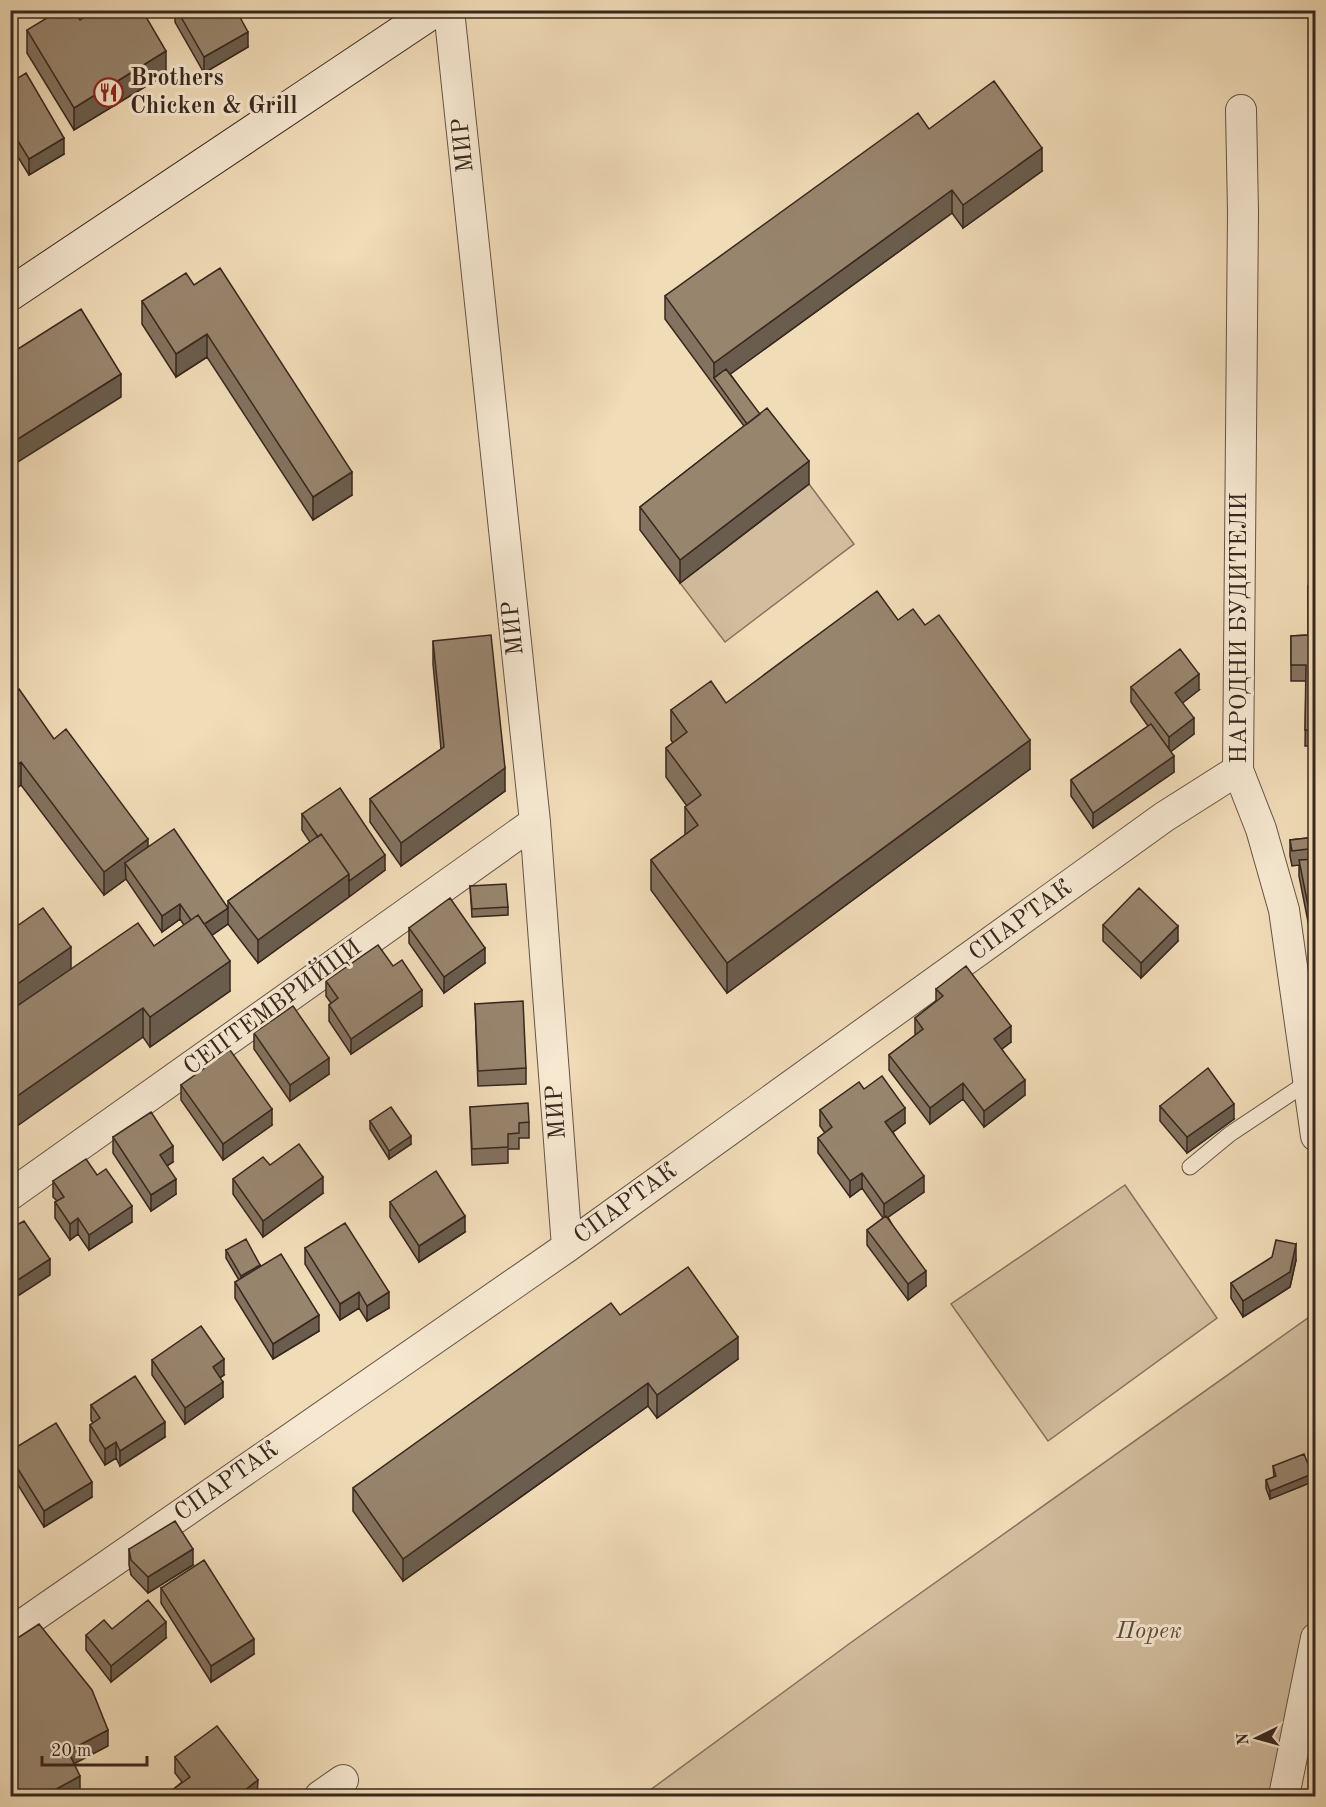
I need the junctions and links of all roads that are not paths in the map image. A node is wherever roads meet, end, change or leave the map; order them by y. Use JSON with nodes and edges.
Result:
{"nodes":[{"id":1,"x":435,"y":10,"type":"edge"},
{"id":2,"x":449,"y":10,"type":"edge"},
{"id":3,"x":1240,"y":110,"type":"dead end"},
{"id":4,"x":10,"y":294,"type":"edge"},
{"id":5,"x":1238,"y":770,"type":"junction"},
{"id":6,"x":535,"y":822,"type":"junction"},
{"id":7,"x":1308,"y":1082,"type":"junction"},
{"id":8,"x":1316,"y":1136,"type":"edge"},
{"id":9,"x":1190,"y":1167,"type":"dead end"},
{"id":10,"x":10,"y":1196,"type":"edge"},
{"id":11,"x":567,"y":1247,"type":"junction"},
{"id":12,"x":10,"y":1633,"type":"edge"},
{"id":13,"x":1316,"y":1638,"type":"edge"},
{"id":14,"x":1284,"y":1797,"type":"edge"}],
"edges":[{"from":1,"to":4,"type":"main road"},
{"from":2,"to":6,"type":"street","name":"МИР"},
{"from":3,"to":5,"type":"street","name":"НАРОДНИ БУДИТЕЛИ"},
{"from":5,"to":7,"type":"street","name":"НАРОДНИ БУДИТЕЛИ"},
{"from":5,"to":11,"type":"street","name":"СПАРТАК"},
{"from":6,"to":10,"type":"street","name":"СЕПТЕМВРИЙЦИ"},
{"from":6,"to":11,"type":"street","name":"МИР"},
{"from":7,"to":8,"type":"street","name":"НАРОДНИ БУДИТЕЛИ"},
{"from":7,"to":9,"type":"lane"},
{"from":11,"to":12,"type":"street","name":"СПАРТАК"},
{"from":13,"to":14,"type":"street"}]}
